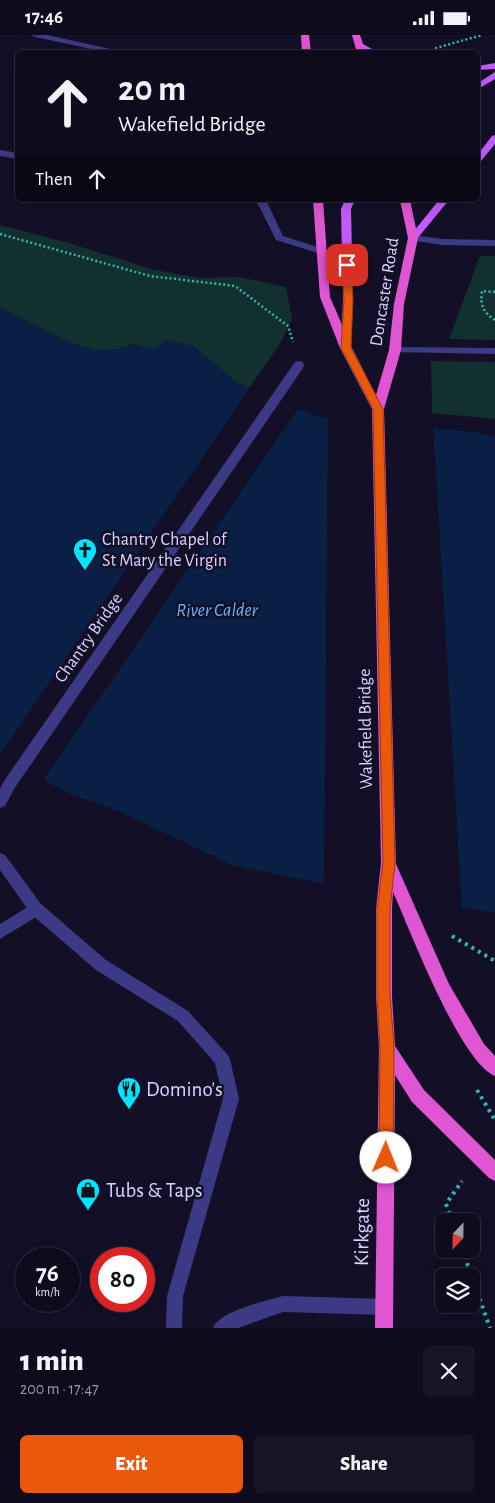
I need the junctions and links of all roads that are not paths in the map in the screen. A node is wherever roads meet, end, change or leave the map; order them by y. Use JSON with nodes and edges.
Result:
{"nodes":[{"id":1,"x":35,"y":35,"type":"edge"},
{"id":2,"x":305,"y":35,"type":"edge"},
{"id":3,"x":356,"y":35,"type":"edge"},
{"id":4,"x":361,"y":49,"type":"edge"},
{"id":5,"x":110,"y":50,"type":"edge"},
{"id":6,"x":307,"y":50,"type":"edge"},
{"id":7,"x":495,"y":66,"type":"edge"},
{"id":8,"x":480,"y":68,"type":"edge"},
{"id":9,"x":495,"y":75,"type":"edge"},
{"id":10,"x":480,"y":86,"type":"edge"},
{"id":11,"x":493,"y":142,"type":"edge"},
{"id":12,"x":0,"y":153,"type":"edge"},
{"id":13,"x":15,"y":156,"type":"edge"},
{"id":14,"x":480,"y":157,"type":"edge"},
{"id":15,"x":262,"y":202,"type":"edge"},
{"id":16,"x":318,"y":202,"type":"edge"},
{"id":17,"x":405,"y":202,"type":"edge"},
{"id":18,"x":442,"y":202,"type":"edge"},
{"id":19,"x":348,"y":204,"type":"edge"},
{"id":20,"x":413,"y":238,"type":"junction"},
{"id":21,"x":495,"y":243,"type":"edge"},
{"id":22,"x":321,"y":251,"type":"junction"},
{"id":23,"x":346,"y":348,"type":"junction"},
{"id":24,"x":394,"y":350,"type":"junction"},
{"id":25,"x":495,"y":351,"type":"edge"},
{"id":26,"x":300,"y":365,"type":"dead end"},
{"id":27,"x":378,"y":409,"type":"junction"},
{"id":28,"x":0,"y":802,"type":"edge"},
{"id":29,"x":0,"y":859,"type":"edge"},
{"id":30,"x":389,"y":863,"type":"junction"},
{"id":31,"x":36,"y":909,"type":"junction"},
{"id":32,"x":0,"y":932,"type":"edge"},
{"id":33,"x":387,"y":1047,"type":"junction"},
{"id":34,"x":495,"y":1068,"type":"edge"},
{"id":35,"x":495,"y":1172,"type":"edge"},
{"id":36,"x":384,"y":1307,"type":"junction"},
{"id":37,"x":174,"y":1328,"type":"edge"},
{"id":38,"x":221,"y":1328,"type":"edge"},
{"id":39,"x":384,"y":1328,"type":"edge"}],
"edges":[{"from":1,"to":5,"type":"street"},
{"from":2,"to":6,"type":"highway"},
{"from":3,"to":4,"type":"highway"},
{"from":7,"to":8,"type":"main road"},
{"from":9,"to":10,"type":"main road"},
{"from":11,"to":14,"type":"main road"},
{"from":12,"to":13,"type":"street"},
{"from":15,"to":22,"type":"street"},
{"from":16,"to":22,"type":"highway","name":"Doncaster Road"},
{"from":17,"to":20,"type":"highway","name":"Doncaster Road"},
{"from":18,"to":20,"type":"main road"},
{"from":19,"to":23,"type":"main road","name":"Doncaster Road"},
{"from":20,"to":21,"type":"street"},
{"from":20,"to":24,"type":"highway","name":"Doncaster Road"},
{"from":22,"to":23,"type":"highway","name":"Doncaster Road"},
{"from":23,"to":27,"type":"highway","name":"Doncaster Road"},
{"from":24,"to":25,"type":"street"},
{"from":24,"to":27,"type":"highway","name":"Doncaster Road"},
{"from":26,"to":28,"type":"street","name":"Chantry Bridge"},
{"from":27,"to":30,"type":"highway","name":"Wakefield Bridge"},
{"from":29,"to":31,"type":"street"},
{"from":30,"to":33,"type":"highway","name":"Wakefield Bridge"},
{"from":30,"to":34,"type":"highway"},
{"from":31,"to":32,"type":"street"},
{"from":31,"to":37,"type":"street"},
{"from":33,"to":35,"type":"highway"},
{"from":33,"to":36,"type":"highway","name":"Kirkgate"},
{"from":36,"to":38,"type":"street"},
{"from":36,"to":39,"type":"highway","name":"Kirkgate"}]}
